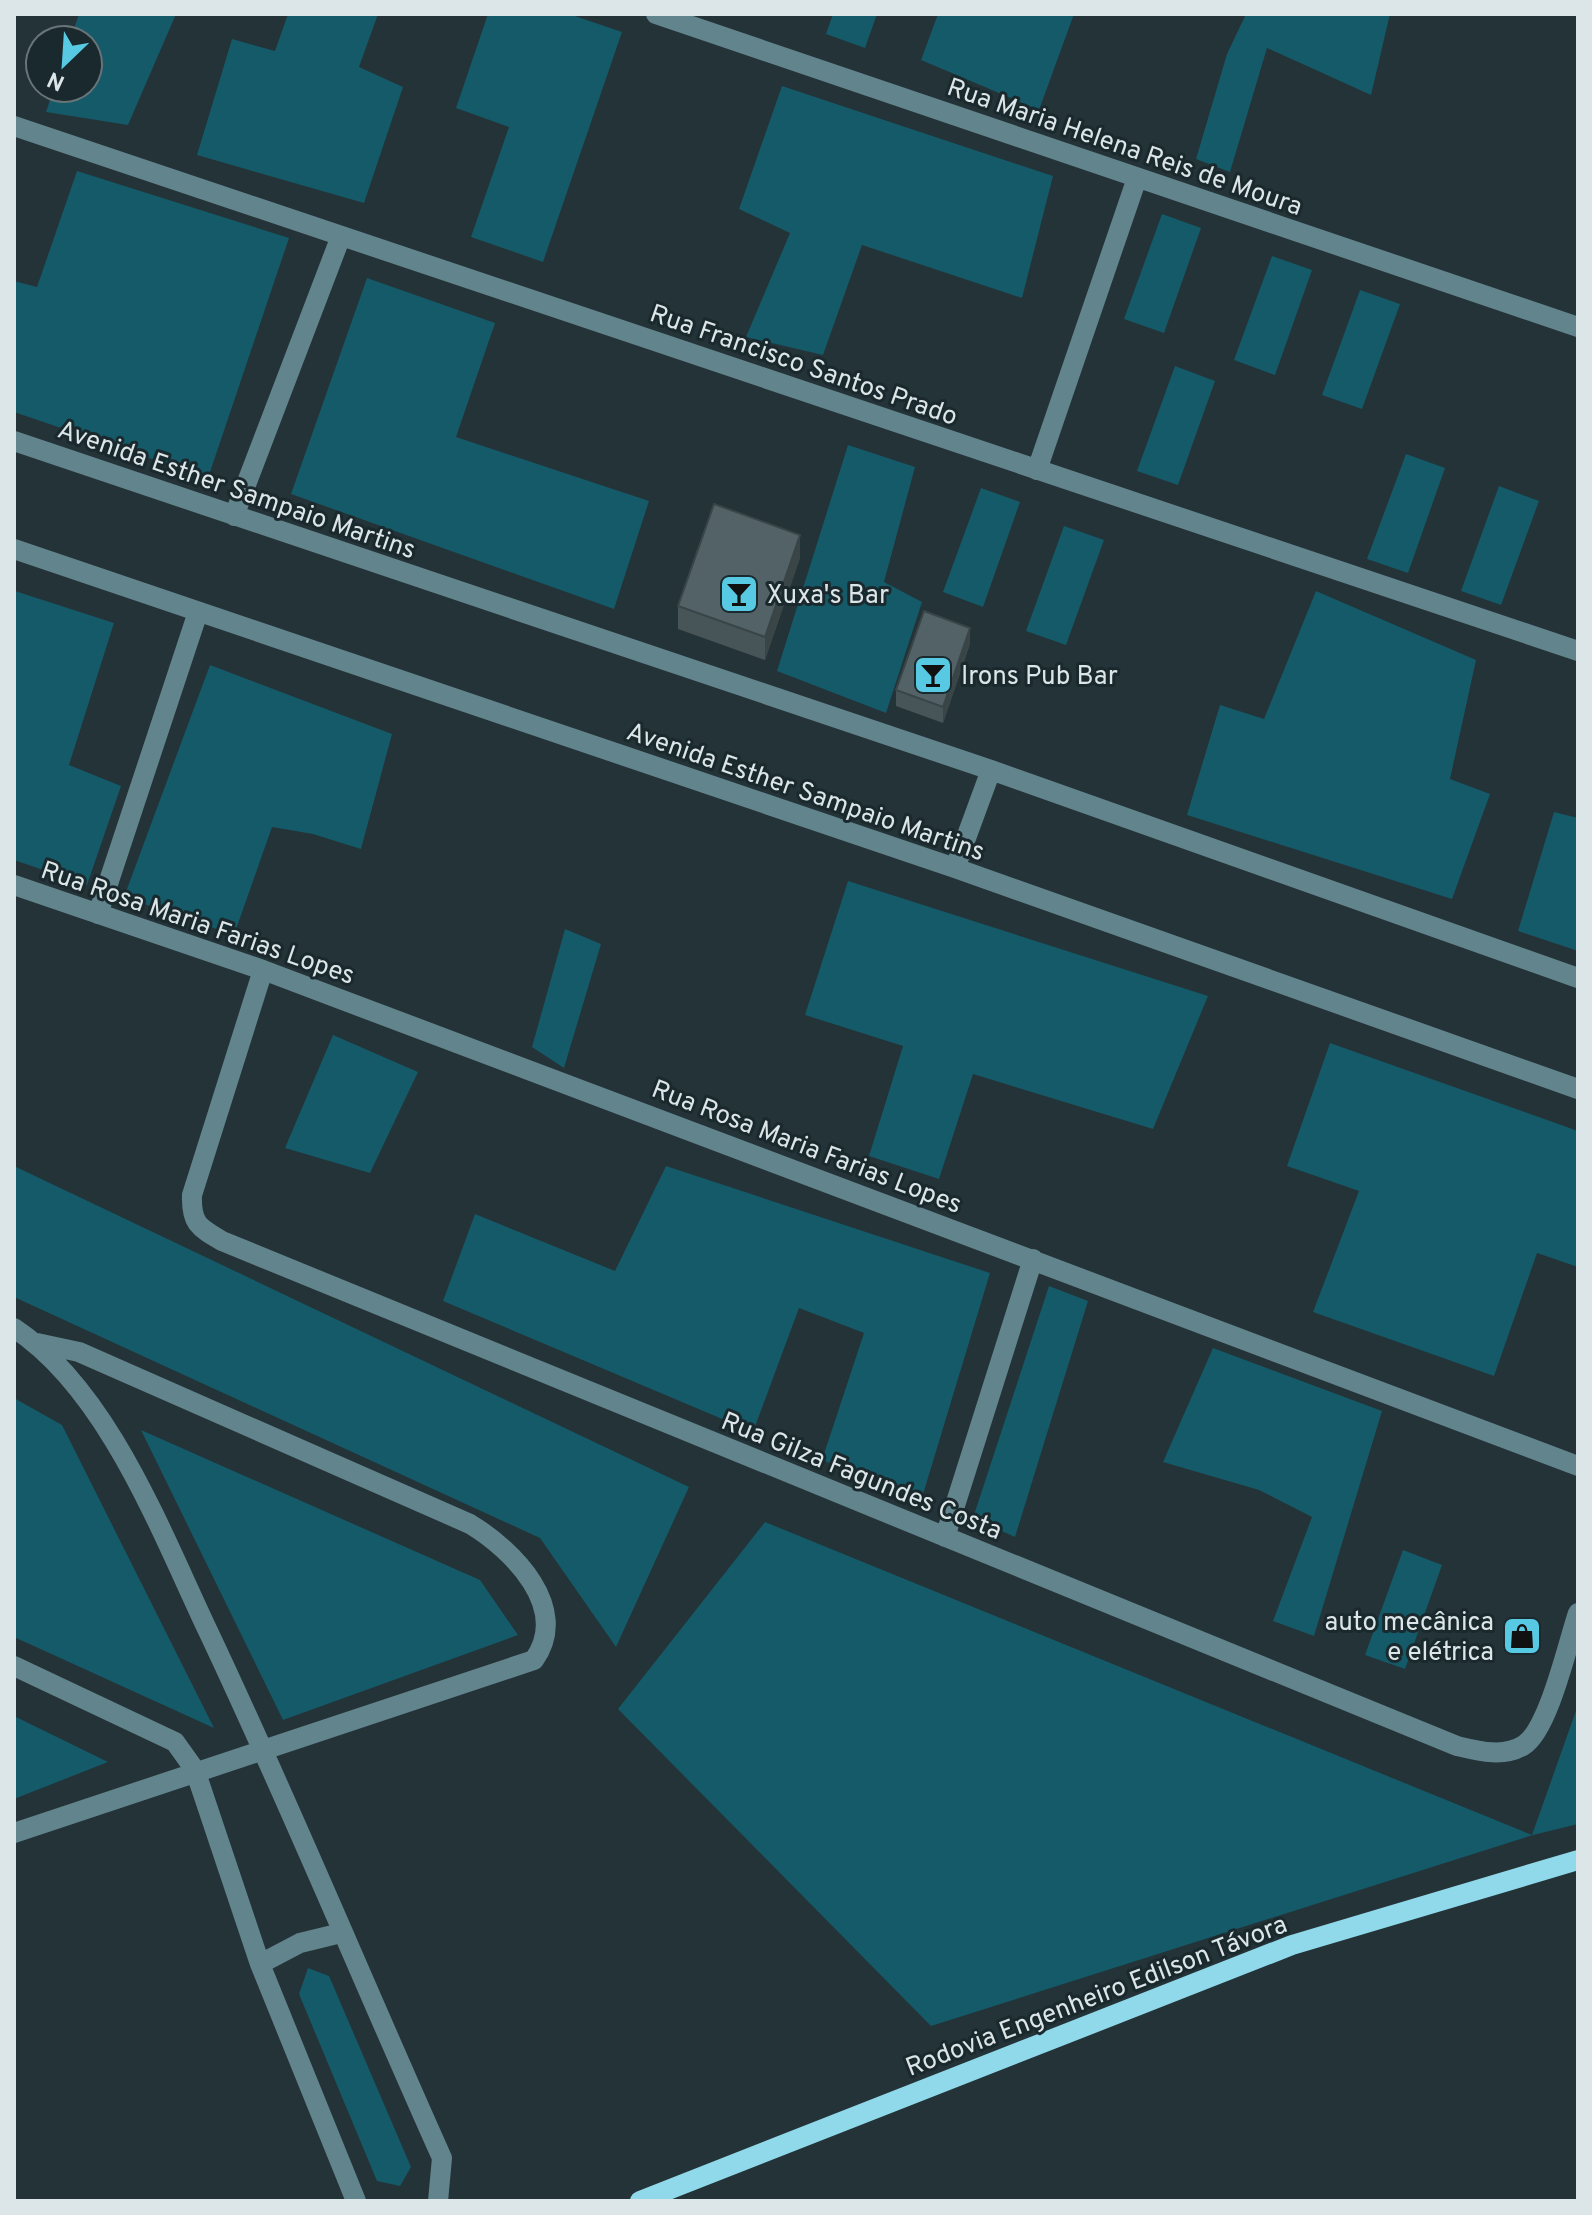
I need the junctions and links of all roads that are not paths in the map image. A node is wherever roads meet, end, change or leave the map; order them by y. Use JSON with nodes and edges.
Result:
{"nodes":[{"id":1,"x":656,"y":14,"type":"edge"},
{"id":2,"x":14,"y":126,"type":"edge"},
{"id":3,"x":1137,"y":178,"type":"junction"},
{"id":4,"x":341,"y":236,"type":"junction"},
{"id":5,"x":1578,"y":327,"type":"edge"},
{"id":6,"x":14,"y":441,"type":"edge"},
{"id":7,"x":1037,"y":470,"type":"junction"},
{"id":8,"x":234,"y":516,"type":"junction"},
{"id":9,"x":14,"y":549,"type":"edge"},
{"id":10,"x":198,"y":612,"type":"junction"},
{"id":11,"x":1578,"y":651,"type":"edge"},
{"id":12,"x":991,"y":770,"type":"junction"},
{"id":13,"x":955,"y":868,"type":"junction"},
{"id":14,"x":14,"y":885,"type":"edge"},
{"id":15,"x":98,"y":914,"type":"junction"},
{"id":16,"x":263,"y":970,"type":"junction"},
{"id":17,"x":1578,"y":978,"type":"edge"},
{"id":18,"x":1578,"y":1089,"type":"edge"},
{"id":19,"x":1033,"y":1259,"type":"junction"},
{"id":20,"x":14,"y":1328,"type":"edge"},
{"id":21,"x":37,"y":1343,"type":"junction"},
{"id":22,"x":1578,"y":1466,"type":"edge"},
{"id":23,"x":945,"y":1537,"type":"junction"},
{"id":24,"x":1578,"y":1613,"type":"edge"},
{"id":25,"x":14,"y":1666,"type":"edge"},
{"id":26,"x":264,"y":1748,"type":"junction"},
{"id":27,"x":195,"y":1770,"type":"junction"},
{"id":28,"x":14,"y":1833,"type":"edge"},
{"id":29,"x":1578,"y":1860,"type":"edge"},
{"id":30,"x":341,"y":1933,"type":"junction"},
{"id":31,"x":260,"y":1964,"type":"junction"},
{"id":32,"x":356,"y":2201,"type":"edge"},
{"id":33,"x":438,"y":2201,"type":"edge"},
{"id":34,"x":640,"y":2201,"type":"edge"}],
"edges":[{"from":1,"to":3,"type":"street","name":"Rua Maria Helena Reis de Moura"},
{"from":2,"to":4,"type":"street","name":"Rua Francisco Santos Prado"},
{"from":3,"to":5,"type":"street","name":"Rua Maria Helena Reis de Moura"},
{"from":3,"to":7,"type":"street"},
{"from":4,"to":7,"type":"street","name":"Rua Francisco Santos Prado"},
{"from":4,"to":8,"type":"street"},
{"from":6,"to":8,"type":"street","name":"Avenida Esther Sampaio Martins"},
{"from":7,"to":11,"type":"street","name":"Rua Francisco Santos Prado"},
{"from":8,"to":12,"type":"street","name":"Avenida Esther Sampaio Martins"},
{"from":9,"to":10,"type":"street","name":"Avenida Esther Sampaio Martins"},
{"from":10,"to":13,"type":"street","name":"Avenida Esther Sampaio Martins"},
{"from":10,"to":15,"type":"street"},
{"from":12,"to":13,"type":"street"},
{"from":12,"to":17,"type":"street","name":"Avenida Esther Sampaio Martins"},
{"from":13,"to":18,"type":"street","name":"Avenida Esther Sampaio Martins"},
{"from":14,"to":15,"type":"street","name":"Rua Rosa Maria Farias Lopes"},
{"from":15,"to":16,"type":"street","name":"Rua Rosa Maria Farias Lopes"},
{"from":16,"to":19,"type":"street","name":"Rua Rosa Maria Farias Lopes"},
{"from":16,"to":23,"type":"street","name":"Rua Gilza Fagundes Costa"},
{"from":19,"to":22,"type":"street","name":"Rua Rosa Maria Farias Lopes"},
{"from":19,"to":23,"type":"street"},
{"from":20,"to":21,"type":"street"},
{"from":21,"to":26,"type":"street"},
{"from":21,"to":26,"type":"street"},
{"from":23,"to":24,"type":"street","name":"Rua Gilza Fagundes Costa"},
{"from":25,"to":27,"type":"street"},
{"from":26,"to":27,"type":"street"},
{"from":26,"to":30,"type":"street"},
{"from":27,"to":28,"type":"street"},
{"from":27,"to":31,"type":"street"},
{"from":29,"to":34,"type":"main road","name":"Rodovia Engenheiro Edilson Távora"},
{"from":30,"to":31,"type":"street"},
{"from":30,"to":33,"type":"street"},
{"from":31,"to":32,"type":"street"}]}
